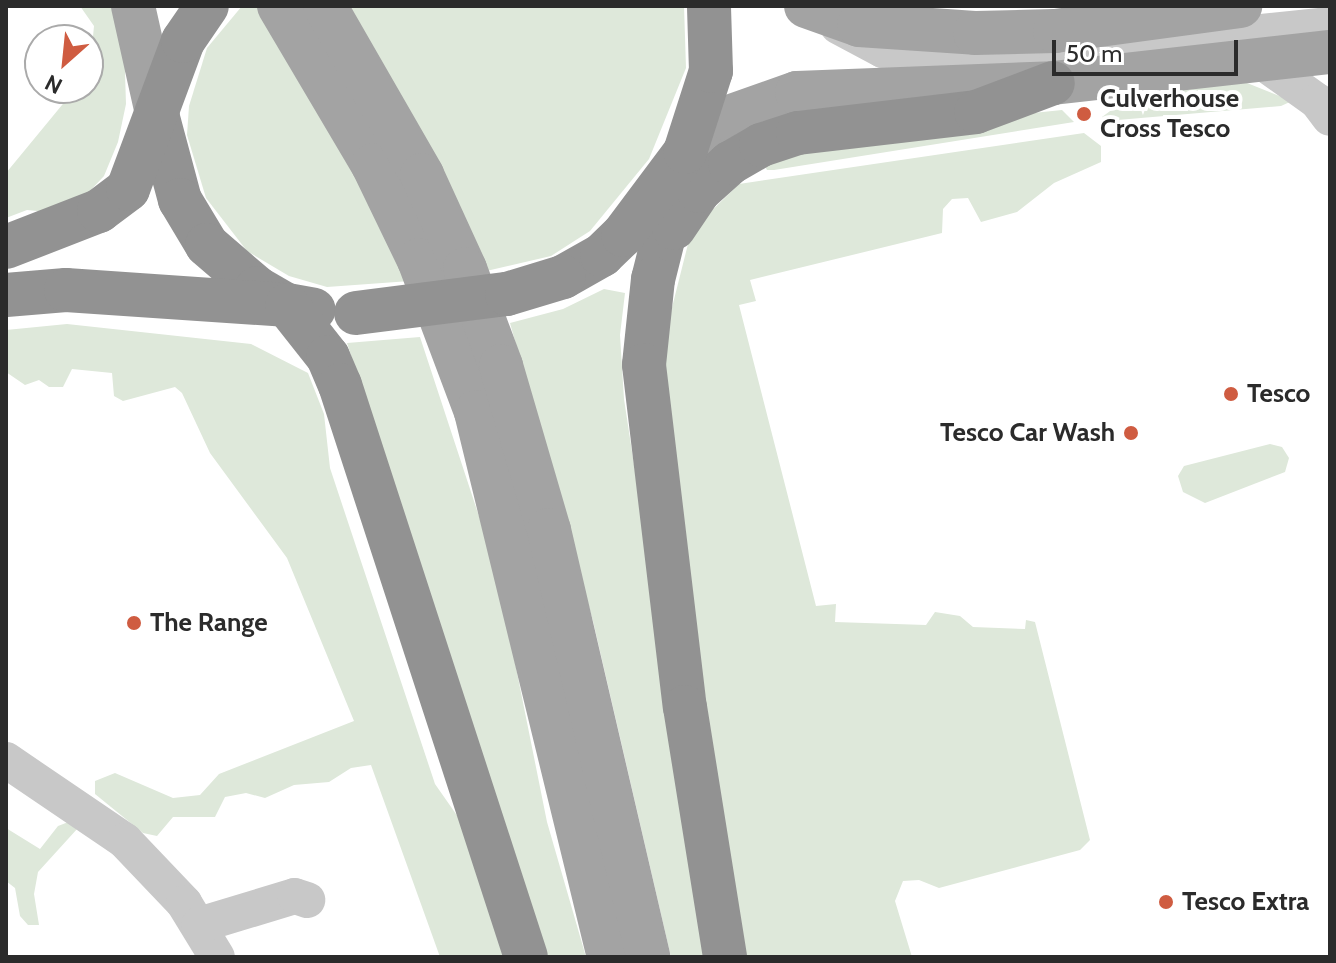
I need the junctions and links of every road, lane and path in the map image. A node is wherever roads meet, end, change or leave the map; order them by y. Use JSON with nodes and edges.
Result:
{"nodes":[{"id":1,"x":133,"y":6,"type":"edge"},
{"id":2,"x":279,"y":6,"type":"edge"},
{"id":3,"x":325,"y":6,"type":"edge"},
{"id":4,"x":709,"y":6,"type":"edge"},
{"id":5,"x":1240,"y":6,"type":"edge"},
{"id":6,"x":205,"y":8,"type":"edge"},
{"id":7,"x":811,"y":8,"type":"edge"},
{"id":8,"x":1181,"y":12,"type":"edge"},
{"id":9,"x":1328,"y":22,"type":"edge"},
{"id":10,"x":1261,"y":61,"type":"junction"},
{"id":11,"x":1053,"y":83,"type":"junction"},
{"id":12,"x":158,"y":118,"type":"junction"},
{"id":13,"x":1330,"y":118,"type":"edge"},
{"id":14,"x":685,"y":152,"type":"junction"},
{"id":15,"x":6,"y":247,"type":"edge"},
{"id":16,"x":660,"y":251,"type":"junction"},
{"id":17,"x":6,"y":295,"type":"edge"},
{"id":18,"x":287,"y":305,"type":"junction"},
{"id":19,"x":6,"y":760,"type":"edge"},
{"id":20,"x":307,"y":900,"type":"dead end"},
{"id":21,"x":199,"y":925,"type":"junction"},
{"id":22,"x":217,"y":957,"type":"edge"},
{"id":23,"x":526,"y":957,"type":"edge"},
{"id":24,"x":609,"y":957,"type":"edge"},
{"id":25,"x":648,"y":957,"type":"edge"},
{"id":26,"x":725,"y":957,"type":"edge"}],
"edges":[{"from":1,"to":12,"type":"main road"},
{"from":2,"to":24,"type":"main road"},
{"from":3,"to":25,"type":"main road"},
{"from":4,"to":14,"type":"highway"},
{"from":5,"to":8,"type":"main road"},
{"from":6,"to":12,"type":"highway"},
{"from":7,"to":8,"type":"main road"},
{"from":7,"to":9,"type":"street"},
{"from":9,"to":10,"type":"main road"},
{"from":10,"to":11,"type":"main road"},
{"from":10,"to":13,"type":"street"},
{"from":11,"to":14,"type":"main road"},
{"from":11,"to":16,"type":"highway"},
{"from":12,"to":15,"type":"highway"},
{"from":12,"to":18,"type":"highway"},
{"from":14,"to":16,"type":"highway"},
{"from":14,"to":18,"type":"highway","bridge":true},
{"from":16,"to":26,"type":"highway"},
{"from":17,"to":18,"type":"highway"},
{"from":18,"to":23,"type":"highway"},
{"from":19,"to":21,"type":"street"},
{"from":20,"to":21,"type":"street"},
{"from":21,"to":22,"type":"street"}]}
